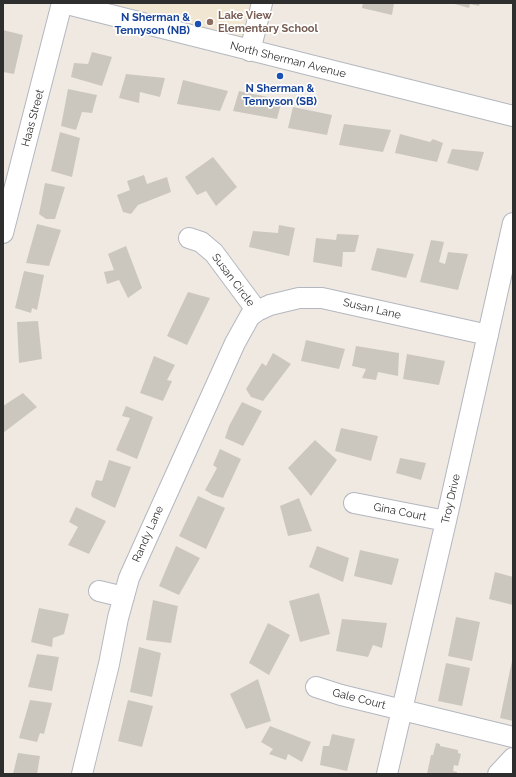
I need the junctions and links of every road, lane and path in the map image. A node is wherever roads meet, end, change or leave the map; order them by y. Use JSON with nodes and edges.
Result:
{"nodes":[{"id":1,"x":62,"y":3,"type":"edge"},
{"id":2,"x":262,"y":3,"type":"edge"},
{"id":3,"x":250,"y":51,"type":"junction"},
{"id":4,"x":513,"y":116,"type":"edge"},
{"id":5,"x":513,"y":223,"type":"edge"},
{"id":6,"x":3,"y":233,"type":"edge"},
{"id":7,"x":189,"y":238,"type":"dead end"},
{"id":8,"x":257,"y":311,"type":"junction"},
{"id":9,"x":488,"y":335,"type":"junction"},
{"id":10,"x":354,"y":503,"type":"dead end"},
{"id":11,"x":446,"y":521,"type":"junction"},
{"id":12,"x":99,"y":591,"type":"dead end"},
{"id":13,"x":124,"y":597,"type":"junction"},
{"id":14,"x":316,"y":687,"type":"dead end"},
{"id":15,"x":402,"y":709,"type":"junction"},
{"id":16,"x":513,"y":737,"type":"edge"},
{"id":17,"x":513,"y":758,"type":"edge"},
{"id":18,"x":82,"y":774,"type":"edge"},
{"id":19,"x":387,"y":774,"type":"edge"},
{"id":20,"x":498,"y":774,"type":"edge"}],
"edges":[{"from":1,"to":3,"type":"street","name":"North Sherman Avenue"},
{"from":1,"to":6,"type":"street","name":"Haas Street"},
{"from":2,"to":3,"type":"street"},
{"from":3,"to":4,"type":"street","name":"North Sherman Avenue"},
{"from":5,"to":9,"type":"street","name":"Troy Drive"},
{"from":7,"to":8,"type":"street","name":"Susan Circle"},
{"from":8,"to":9,"type":"street","name":"Susan Lane"},
{"from":8,"to":13,"type":"street","name":"Randy Lane"},
{"from":9,"to":11,"type":"street","name":"Troy Drive"},
{"from":10,"to":11,"type":"street","name":"Gina Court"},
{"from":11,"to":15,"type":"street","name":"Troy Drive"},
{"from":12,"to":13,"type":"street"},
{"from":13,"to":18,"type":"street","name":"Randy Lane"},
{"from":14,"to":15,"type":"street","name":"Gale Court"},
{"from":15,"to":16,"type":"street","name":"Gale Court"},
{"from":15,"to":19,"type":"street","name":"Troy Drive"},
{"from":17,"to":20,"type":"street"}]}
